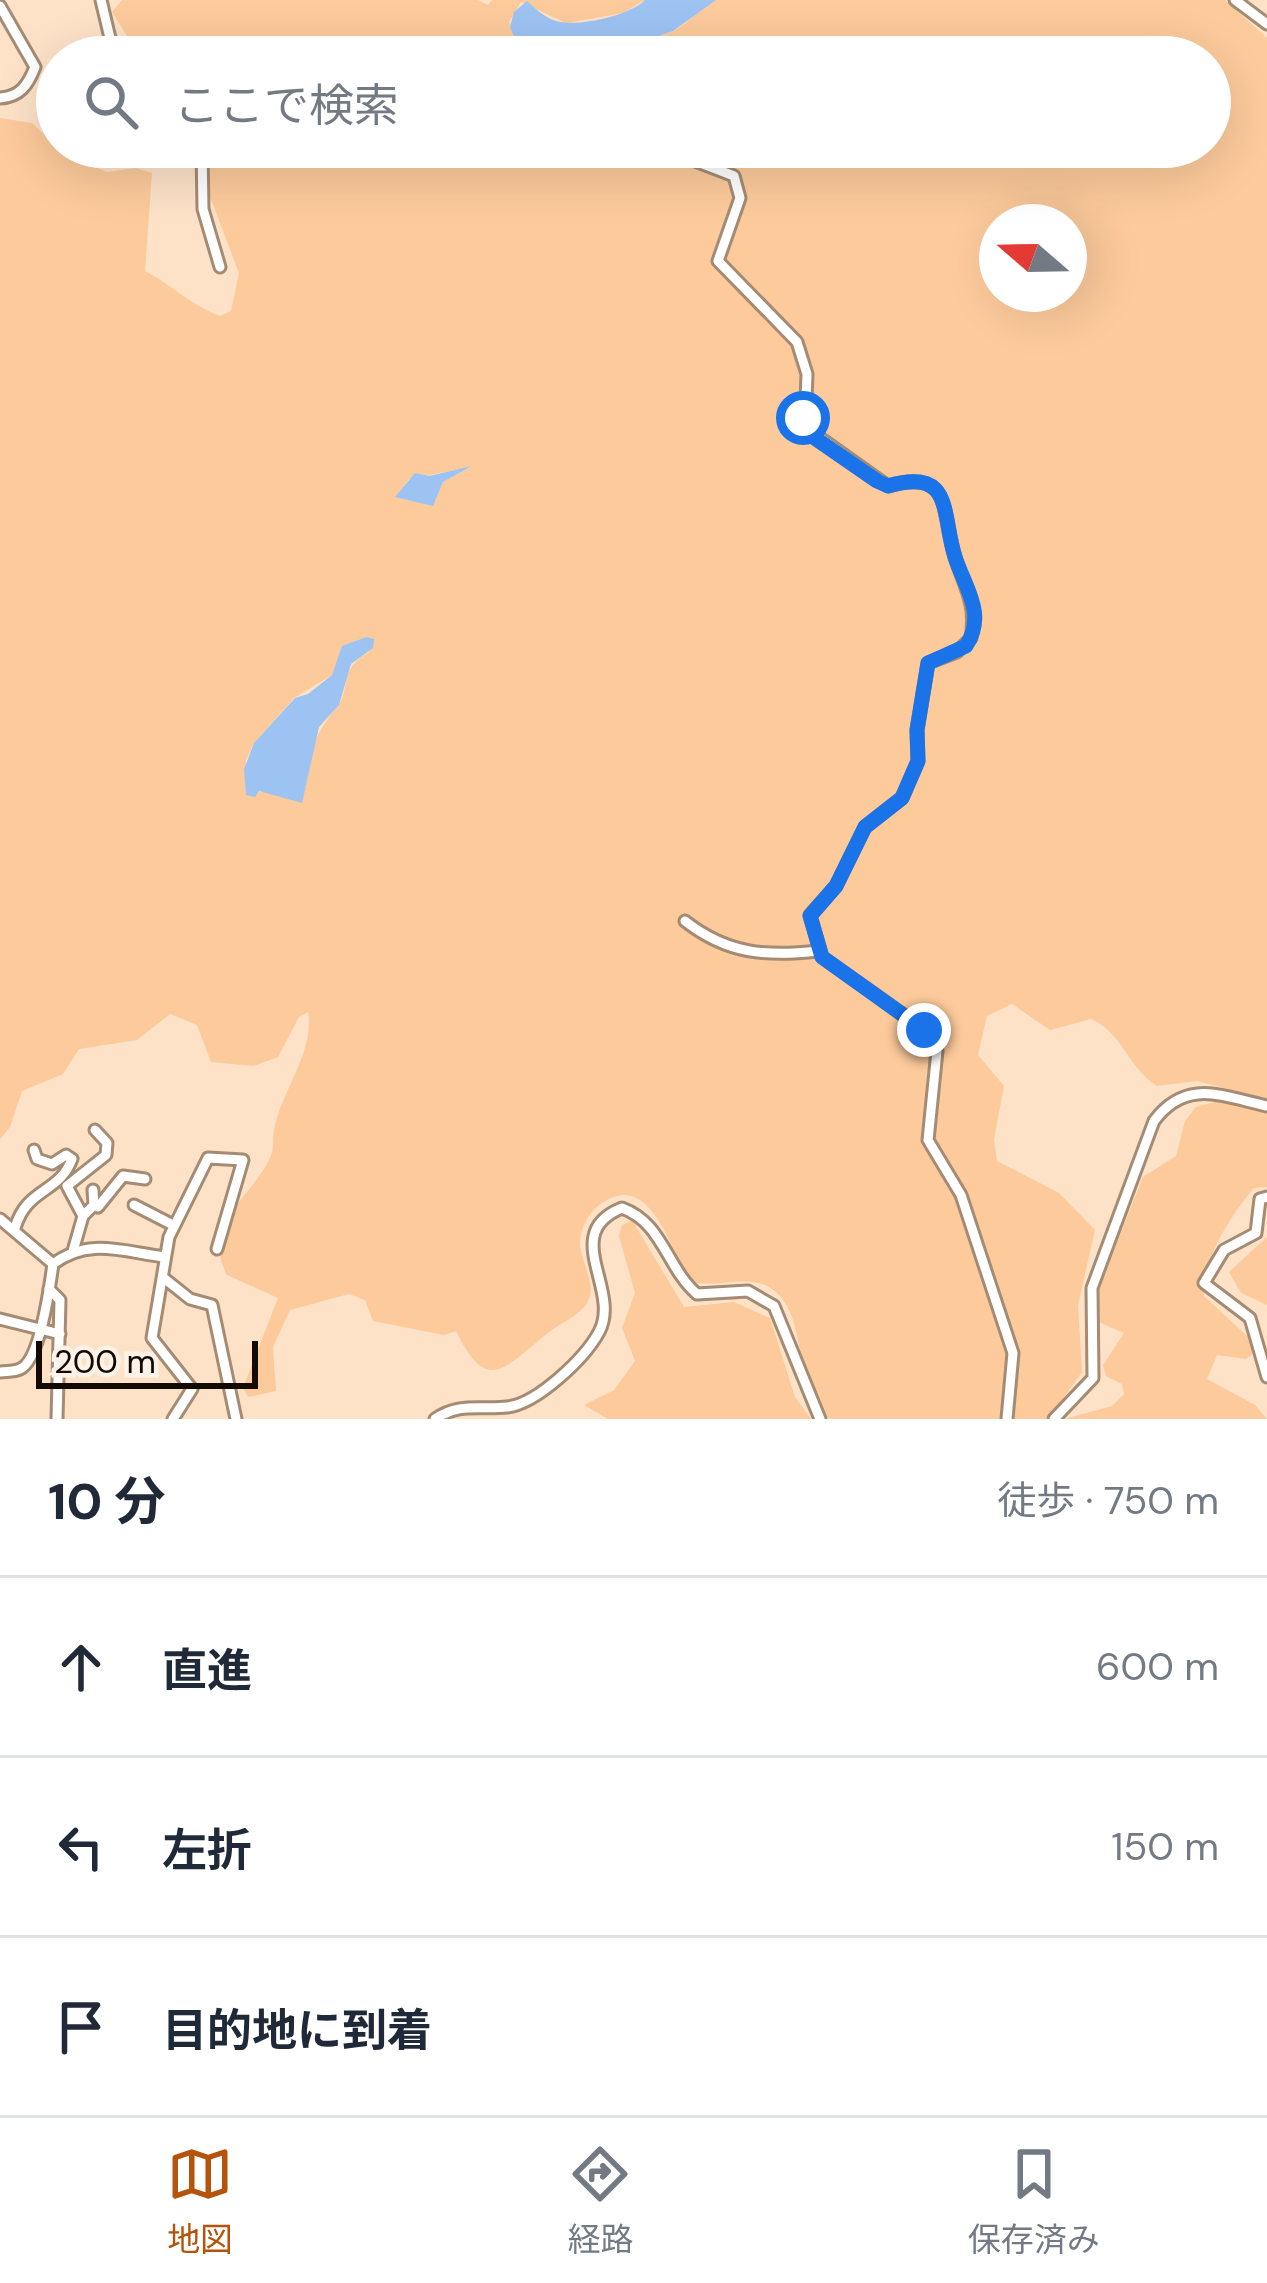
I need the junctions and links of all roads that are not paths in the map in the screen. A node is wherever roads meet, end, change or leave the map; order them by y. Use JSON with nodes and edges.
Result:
{"nodes":[{"id":1,"x":101,"y":0,"type":"edge"},
{"id":2,"x":1235,"y":0,"type":"edge"},
{"id":3,"x":0,"y":6,"type":"edge"},
{"id":4,"x":1267,"y":24,"type":"edge"},
{"id":5,"x":110,"y":36,"type":"edge"},
{"id":6,"x":0,"y":98,"type":"edge"},
{"id":7,"x":202,"y":168,"type":"edge"},
{"id":8,"x":713,"y":168,"type":"edge"},
{"id":9,"x":220,"y":267,"type":"dead end"},
{"id":10,"x":685,"y":921,"type":"dead end"},
{"id":11,"x":818,"y":951,"type":"junction"},
{"id":12,"x":1267,"y":1106,"type":"edge"},
{"id":13,"x":95,"y":1130,"type":"dead end"},
{"id":14,"x":34,"y":1150,"type":"dead end"},
{"id":15,"x":146,"y":1178,"type":"dead end"},
{"id":16,"x":64,"y":1181,"type":"junction"},
{"id":17,"x":93,"y":1190,"type":"dead end"},
{"id":18,"x":1267,"y":1197,"type":"edge"},
{"id":19,"x":94,"y":1205,"type":"junction"},
{"id":20,"x":134,"y":1205,"type":"dead end"},
{"id":21,"x":83,"y":1216,"type":"junction"},
{"id":22,"x":0,"y":1219,"type":"edge"},
{"id":23,"x":173,"y":1225,"type":"junction"},
{"id":24,"x":15,"y":1228,"type":"junction"},
{"id":25,"x":217,"y":1249,"type":"dead end"},
{"id":26,"x":73,"y":1251,"type":"junction"},
{"id":27,"x":165,"y":1257,"type":"junction"},
{"id":28,"x":53,"y":1264,"type":"junction"},
{"id":29,"x":165,"y":1279,"type":"junction"},
{"id":30,"x":50,"y":1289,"type":"junction"},
{"id":31,"x":0,"y":1319,"type":"edge"},
{"id":32,"x":40,"y":1330,"type":"junction"},
{"id":33,"x":60,"y":1334,"type":"junction"},
{"id":34,"x":0,"y":1372,"type":"edge"},
{"id":35,"x":1267,"y":1377,"type":"edge"},
{"id":36,"x":57,"y":1419,"type":"edge"},
{"id":37,"x":173,"y":1419,"type":"edge"},
{"id":38,"x":236,"y":1419,"type":"edge"},
{"id":39,"x":435,"y":1419,"type":"edge"},
{"id":40,"x":820,"y":1419,"type":"edge"},
{"id":41,"x":1006,"y":1419,"type":"edge"},
{"id":42,"x":1054,"y":1419,"type":"edge"}],
"edges":[{"from":1,"to":5,"type":"street"},
{"from":2,"to":4,"type":"street"},
{"from":3,"to":6,"type":"street"},
{"from":7,"to":9,"type":"street"},
{"from":8,"to":11,"type":"street"},
{"from":10,"to":11,"type":"street"},
{"from":11,"to":41,"type":"street"},
{"from":12,"to":42,"type":"street"},
{"from":13,"to":16,"type":"street"},
{"from":14,"to":16,"type":"street"},
{"from":15,"to":19,"type":"street"},
{"from":16,"to":21,"type":"street"},
{"from":16,"to":24,"type":"street"},
{"from":17,"to":19,"type":"street"},
{"from":18,"to":35,"type":"street"},
{"from":19,"to":21,"type":"street"},
{"from":20,"to":23,"type":"street"},
{"from":21,"to":26,"type":"street"},
{"from":22,"to":24,"type":"street"},
{"from":23,"to":25,"type":"street"},
{"from":23,"to":27,"type":"street"},
{"from":24,"to":28,"type":"street"},
{"from":26,"to":27,"type":"street"},
{"from":26,"to":28,"type":"street"},
{"from":27,"to":29,"type":"street"},
{"from":28,"to":30,"type":"street"},
{"from":29,"to":37,"type":"street"},
{"from":29,"to":38,"type":"street"},
{"from":30,"to":32,"type":"street"},
{"from":30,"to":33,"type":"street"},
{"from":31,"to":32,"type":"street"},
{"from":32,"to":33,"type":"street"},
{"from":32,"to":34,"type":"street"},
{"from":33,"to":36,"type":"street"},
{"from":39,"to":40,"type":"street"}]}
